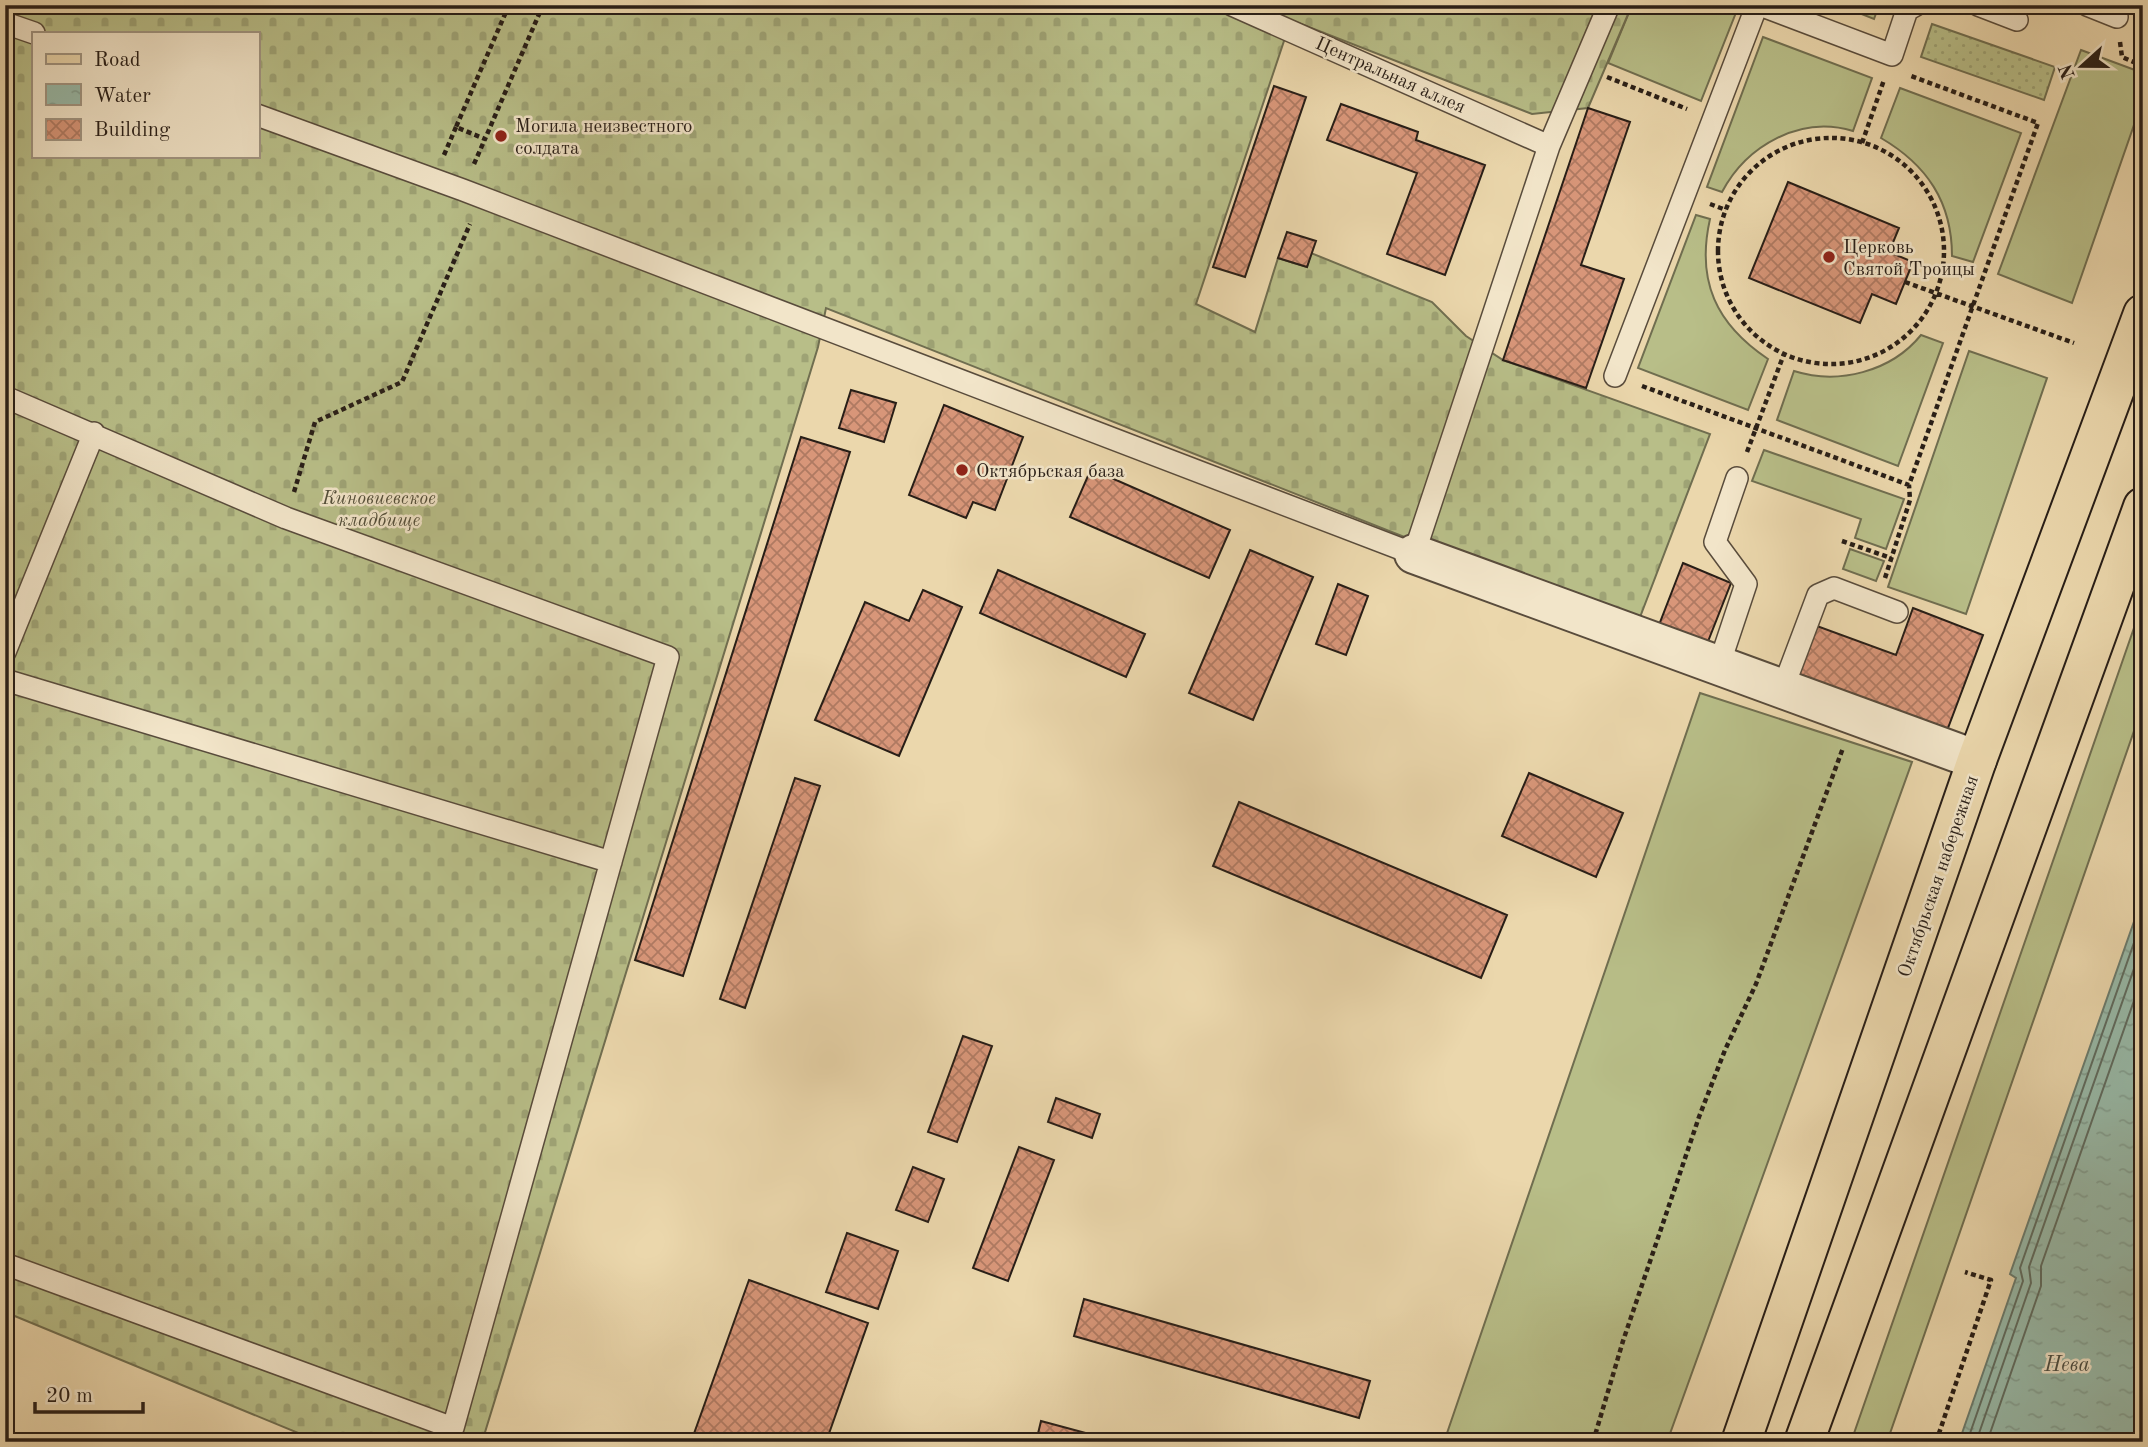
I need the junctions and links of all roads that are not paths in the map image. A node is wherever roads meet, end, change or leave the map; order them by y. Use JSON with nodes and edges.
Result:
{"nodes":[{"id":1,"x":1232,"y":5,"type":"edge"},
{"id":2,"x":1608,"y":5,"type":"edge"},
{"id":3,"x":1758,"y":5,"type":"edge"},
{"id":4,"x":1916,"y":5,"type":"edge"},
{"id":5,"x":1978,"y":5,"type":"edge"},
{"id":6,"x":2087,"y":5,"type":"edge"},
{"id":7,"x":2117,"y":17,"type":"dead end"},
{"id":8,"x":2017,"y":20,"type":"dead end"},
{"id":9,"x":5,"y":23,"type":"edge"},
{"id":10,"x":32,"y":32,"type":"edge"},
{"id":11,"x":259,"y":116,"type":"edge"},
{"id":12,"x":1549,"y":146,"type":"junction"},
{"id":13,"x":2143,"y":314,"type":"edge"},
{"id":14,"x":1615,"y":376,"type":"road end"},
{"id":15,"x":5,"y":397,"type":"edge"},
{"id":16,"x":94,"y":433,"type":"junction"},
{"id":17,"x":1737,"y":478,"type":"road end"},
{"id":18,"x":2143,"y":507,"type":"edge"},
{"id":19,"x":1413,"y":554,"type":"junction"},
{"id":20,"x":1897,"y":612,"type":"dead end"},
{"id":21,"x":5,"y":652,"type":"edge"},
{"id":22,"x":1719,"y":665,"type":"junction"},
{"id":23,"x":5,"y":680,"type":"edge"},
{"id":24,"x":1783,"y":688,"type":"junction"},
{"id":25,"x":1978,"y":760,"type":"junction"},
{"id":26,"x":611,"y":862,"type":"junction"},
{"id":27,"x":5,"y":1264,"type":"edge"},
{"id":28,"x":1741,"y":1442,"type":"edge"},
{"id":29,"x":1804,"y":1442,"type":"edge"}],
"edges":[{"from":1,"to":12,"type":"lane","name":"Центральная аллея"},
{"from":2,"to":12,"type":"lane"},
{"from":3,"to":4,"type":"lane"},
{"from":3,"to":14,"type":"lane"},
{"from":5,"to":8,"type":"lane"},
{"from":6,"to":7,"type":"lane"},
{"from":9,"to":10,"type":"lane"},
{"from":11,"to":19,"type":"lane"},
{"from":12,"to":19,"type":"lane"},
{"from":13,"to":25,"type":"main road","name":"Октябрьская набережная"},
{"from":15,"to":16,"type":"lane"},
{"from":16,"to":21,"type":"lane"},
{"from":16,"to":26,"type":"lane"},
{"from":17,"to":22,"type":"lane"},
{"from":18,"to":29,"type":"main road"},
{"from":19,"to":22,"type":"street"},
{"from":20,"to":24,"type":"lane"},
{"from":22,"to":24,"type":"street"},
{"from":23,"to":26,"type":"lane"},
{"from":24,"to":25,"type":"street"},
{"from":25,"to":28,"type":"main road","name":"Октябрьская набережная"},
{"from":26,"to":27,"type":"lane"}]}
